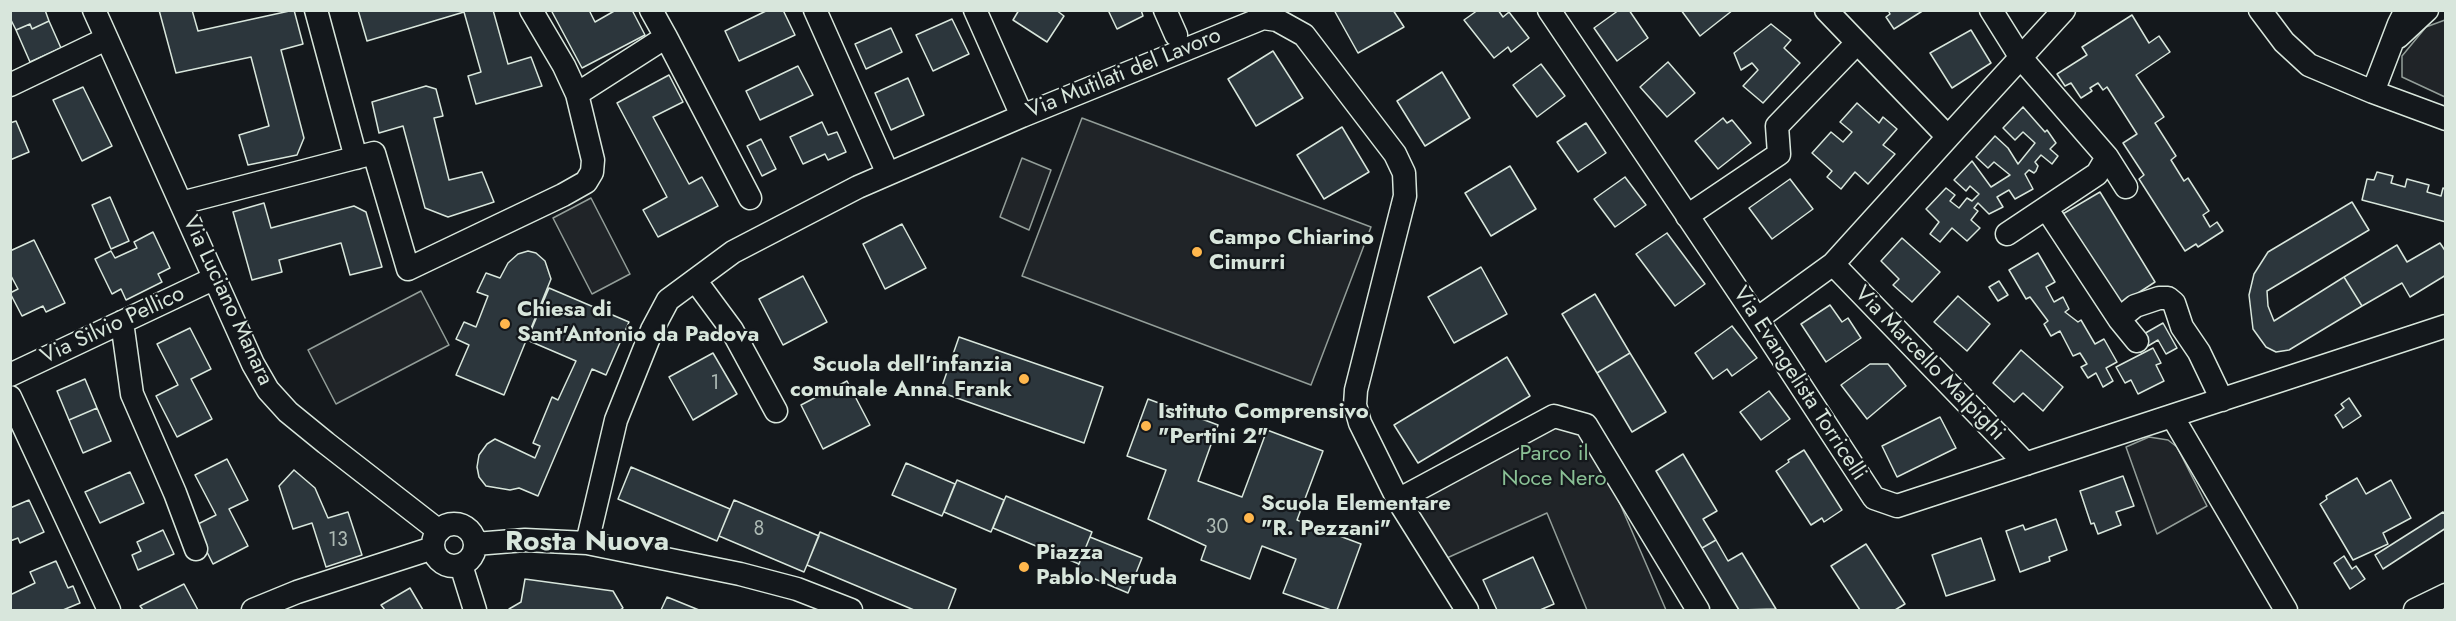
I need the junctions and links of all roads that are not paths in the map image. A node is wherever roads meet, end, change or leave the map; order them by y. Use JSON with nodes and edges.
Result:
{"nodes":[{"id":1,"x":94,"y":10,"type":"edge"},
{"id":2,"x":316,"y":10,"type":"edge"},
{"id":3,"x":531,"y":10,"type":"edge"},
{"id":4,"x":651,"y":10,"type":"edge"},
{"id":5,"x":815,"y":10,"type":"edge"},
{"id":6,"x":975,"y":10,"type":"edge"},
{"id":7,"x":1165,"y":10,"type":"edge"},
{"id":8,"x":1549,"y":10,"type":"edge"},
{"id":9,"x":1826,"y":10,"type":"edge"},
{"id":10,"x":1991,"y":10,"type":"edge"},
{"id":11,"x":2260,"y":10,"type":"edge"},
{"id":12,"x":2406,"y":10,"type":"edge"},
{"id":13,"x":2427,"y":10,"type":"edge"},
{"id":14,"x":2051,"y":16,"type":"edge"},
{"id":15,"x":1176,"y":35,"type":"dead end"},
{"id":16,"x":666,"y":37,"type":"junction"},
{"id":17,"x":106,"y":39,"type":"junction"},
{"id":18,"x":2392,"y":42,"type":"junction"},
{"id":19,"x":1857,"y":43,"type":"junction"},
{"id":20,"x":2021,"y":58,"type":"junction"},
{"id":21,"x":10,"y":85,"type":"edge"},
{"id":22,"x":2373,"y":92,"type":"junction"},
{"id":23,"x":577,"y":94,"type":"junction"},
{"id":24,"x":1022,"y":116,"type":"junction"},
{"id":25,"x":2445,"y":119,"type":"edge"},
{"id":26,"x":1948,"y":137,"type":"junction"},
{"id":27,"x":2108,"y":157,"type":"junction"},
{"id":28,"x":356,"y":158,"type":"junction"},
{"id":29,"x":888,"y":174,"type":"junction"},
{"id":30,"x":2126,"y":187,"type":"dead end"},
{"id":31,"x":750,"y":198,"type":"dead end"},
{"id":32,"x":181,"y":203,"type":"junction"},
{"id":33,"x":2046,"y":208,"type":"junction"},
{"id":34,"x":1687,"y":216,"type":"junction"},
{"id":35,"x":2007,"y":234,"type":"dead end"},
{"id":36,"x":1833,"y":264,"type":"junction"},
{"id":37,"x":215,"y":278,"type":"junction"},
{"id":38,"x":695,"y":280,"type":"junction"},
{"id":39,"x":1757,"y":319,"type":"junction"},
{"id":40,"x":2119,"y":319,"type":"junction"},
{"id":41,"x":122,"y":322,"type":"junction"},
{"id":42,"x":2445,"y":326,"type":"edge"},
{"id":43,"x":2137,"y":341,"type":"dead end"},
{"id":44,"x":10,"y":375,"type":"edge"},
{"id":45,"x":10,"y":396,"type":"edge"},
{"id":46,"x":2222,"y":400,"type":"junction"},
{"id":47,"x":776,"y":411,"type":"dead end"},
{"id":48,"x":2172,"y":417,"type":"junction"},
{"id":49,"x":2026,"y":464,"type":"junction"},
{"id":50,"x":1398,"y":500,"type":"junction"},
{"id":51,"x":436,"y":539,"type":"junction"},
{"id":52,"x":587,"y":543,"type":"junction"},
{"id":53,"x":476,"y":544,"type":"junction"},
{"id":54,"x":196,"y":549,"type":"dead end"},
{"id":55,"x":460,"y":566,"type":"junction"},
{"id":56,"x":2445,"y":595,"type":"edge"},
{"id":57,"x":109,"y":610,"type":"edge"},
{"id":58,"x":254,"y":610,"type":"edge"},
{"id":59,"x":475,"y":610,"type":"edge"},
{"id":60,"x":851,"y":610,"type":"edge"},
{"id":61,"x":1467,"y":610,"type":"edge"},
{"id":62,"x":1698,"y":610,"type":"edge"},
{"id":63,"x":2286,"y":610,"type":"edge"},
{"id":64,"x":2415,"y":610,"type":"edge"}],
"edges":[{"from":1,"to":17,"type":"street","name":"Via Luciano Manara"},
{"from":2,"to":28,"type":"street"},
{"from":3,"to":23,"type":"street"},
{"from":4,"to":16,"type":"street"},
{"from":5,"to":29,"type":"street"},
{"from":6,"to":24,"type":"street"},
{"from":7,"to":15,"type":"street"},
{"from":8,"to":34,"type":"street","name":"Via Evangelista Torricelli"},
{"from":9,"to":19,"type":"street"},
{"from":10,"to":20,"type":"street"},
{"from":11,"to":22,"type":"street"},
{"from":12,"to":18,"type":"street"},
{"from":13,"to":18,"type":"street"},
{"from":14,"to":20,"type":"street"},
{"from":16,"to":23,"type":"street"},
{"from":16,"to":31,"type":"street"},
{"from":17,"to":21,"type":"street"},
{"from":17,"to":32,"type":"street","name":"Via Luciano Manara"},
{"from":18,"to":22,"type":"street"},
{"from":19,"to":26,"type":"street"},
{"from":19,"to":34,"type":"street"},
{"from":20,"to":26,"type":"street"},
{"from":20,"to":27,"type":"street"},
{"from":22,"to":25,"type":"street"},
{"from":23,"to":28,"type":"street"},
{"from":24,"to":29,"type":"street","name":"Via Mutilati del Lavoro"},
{"from":24,"to":50,"type":"street","name":"Via Mutilati del Lavoro"},
{"from":26,"to":36,"type":"street"},
{"from":27,"to":30,"type":"street"},
{"from":27,"to":33,"type":"street"},
{"from":28,"to":32,"type":"street"},
{"from":29,"to":38,"type":"street","name":"Via Mutilati del Lavoro"},
{"from":32,"to":37,"type":"street","name":"Via Luciano Manara"},
{"from":33,"to":35,"type":"street"},
{"from":33,"to":40,"type":"street"},
{"from":34,"to":39,"type":"street","name":"Via Evangelista Torricelli"},
{"from":36,"to":39,"type":"street"},
{"from":36,"to":49,"type":"street","name":"Via Marcello Malpighi"},
{"from":37,"to":41,"type":"street","name":"Via Silvio Pellico"},
{"from":37,"to":51,"type":"street","name":"Via Luciano Manara"},
{"from":38,"to":47,"type":"street"},
{"from":38,"to":52,"type":"street","name":"Via Mutilati del Lavoro"},
{"from":39,"to":49,"type":"street","name":"Via Evangelista Torricelli"},
{"from":40,"to":43,"type":"street"},
{"from":40,"to":46,"type":"street"},
{"from":41,"to":44,"type":"street","name":"Via Silvio Pellico"},
{"from":41,"to":54,"type":"street"},
{"from":42,"to":46,"type":"street","name":"Via Evangelista Torricelli"},
{"from":45,"to":57,"type":"street"},
{"from":46,"to":48,"type":"street","name":"Via Evangelista Torricelli"},
{"from":48,"to":49,"type":"street","name":"Via Evangelista Torricelli"},
{"from":48,"to":63,"type":"street"},
{"from":50,"to":61,"type":"street","name":"Via Mutilati del Lavoro"},
{"from":50,"to":62,"type":"street"},
{"from":51,"to":53,"type":"street"},
{"from":51,"to":55,"type":"street"},
{"from":51,"to":58,"type":"street"},
{"from":52,"to":53,"type":"street"},
{"from":52,"to":60,"type":"street"},
{"from":53,"to":55,"type":"street"},
{"from":55,"to":59,"type":"street"},
{"from":56,"to":64,"type":"street"}]}
